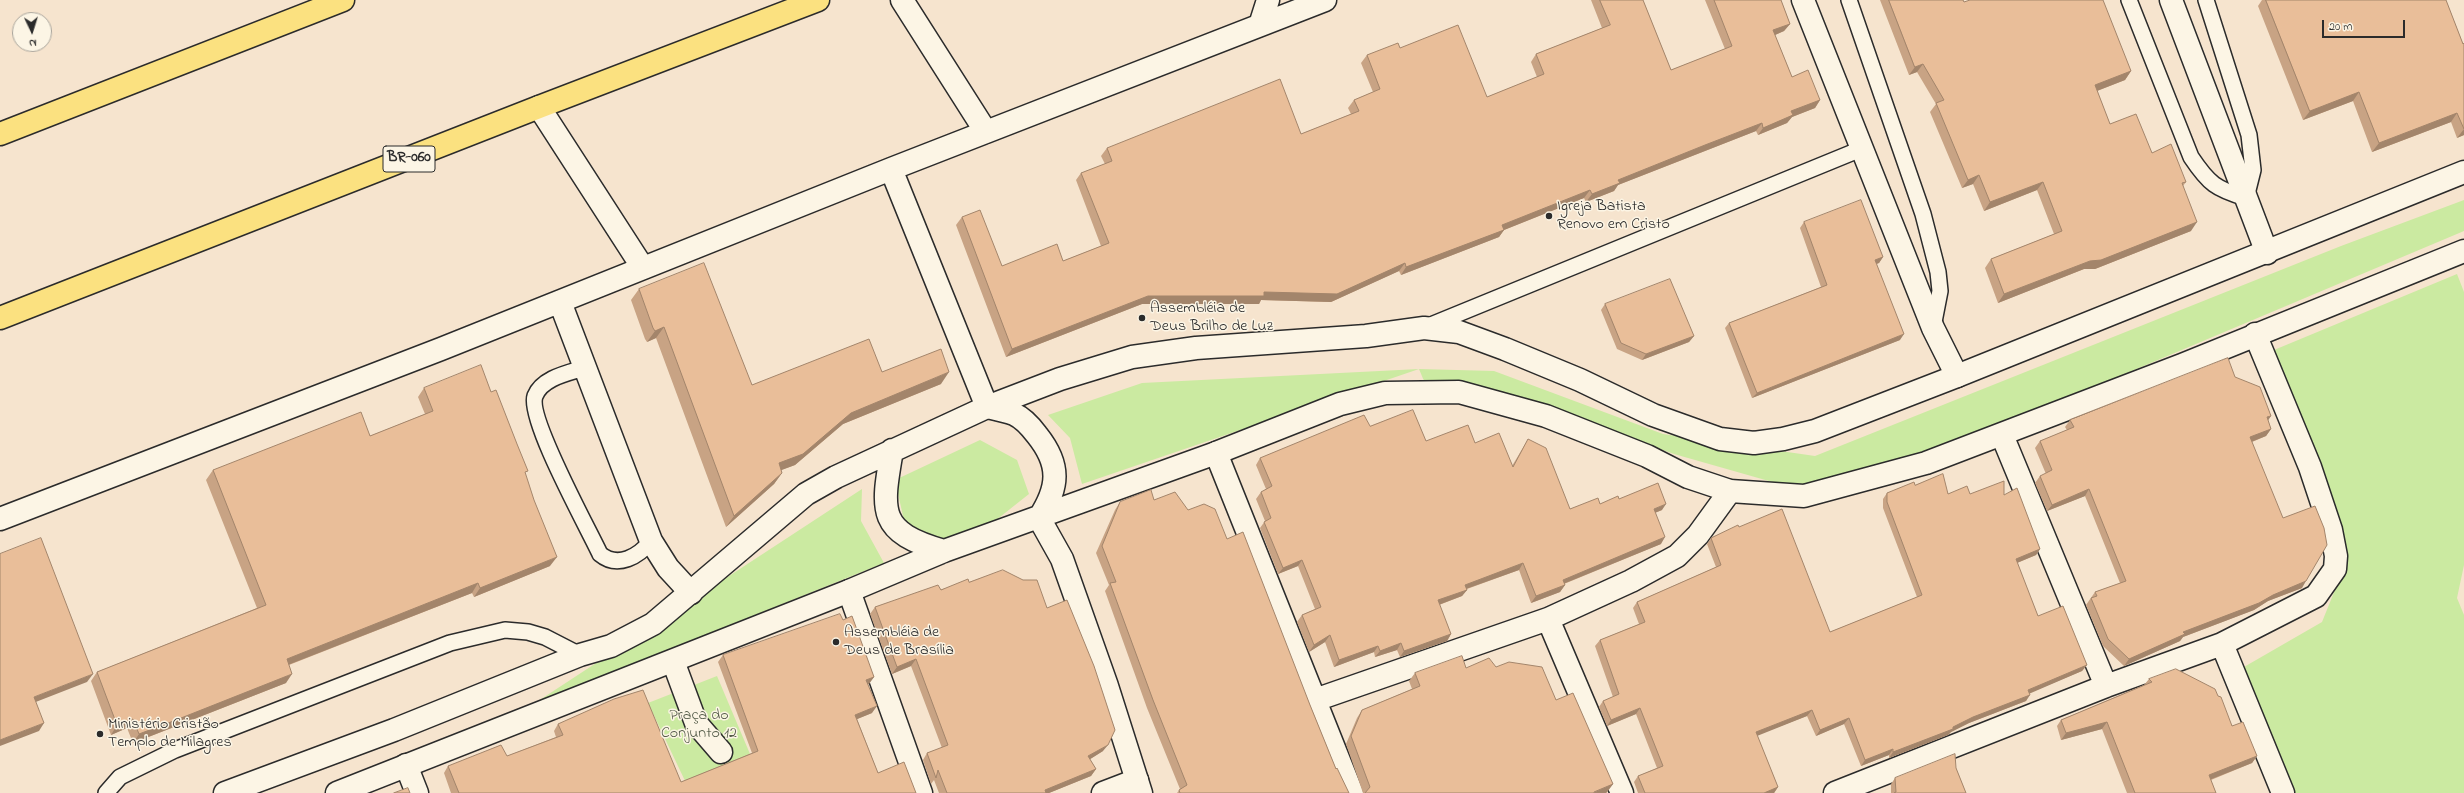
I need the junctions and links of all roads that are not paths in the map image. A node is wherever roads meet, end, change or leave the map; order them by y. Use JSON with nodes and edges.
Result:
{"nodes":[{"id":1,"x":343,"y":0,"type":"edge"},
{"id":2,"x":818,"y":0,"type":"edge"},
{"id":3,"x":902,"y":0,"type":"edge"},
{"id":4,"x":1268,"y":0,"type":"edge"},
{"id":5,"x":1325,"y":0,"type":"edge"},
{"id":6,"x":1803,"y":0,"type":"edge"},
{"id":7,"x":1849,"y":0,"type":"edge"},
{"id":8,"x":2129,"y":0,"type":"edge"},
{"id":9,"x":2171,"y":0,"type":"edge"},
{"id":10,"x":2206,"y":0,"type":"edge"},
{"id":11,"x":1260,"y":25,"type":"junction"},
{"id":12,"x":539,"y":107,"type":"junction"},
{"id":13,"x":986,"y":132,"type":"junction"},
{"id":14,"x":0,"y":134,"type":"edge"},
{"id":15,"x":1860,"y":149,"type":"junction"},
{"id":16,"x":891,"y":169,"type":"junction"},
{"id":17,"x":2464,"y":172,"type":"edge"},
{"id":18,"x":2246,"y":198,"type":"junction"},
{"id":19,"x":2464,"y":251,"type":"edge"},
{"id":20,"x":2267,"y":253,"type":"junction"},
{"id":21,"x":643,"y":268,"type":"junction"},
{"id":22,"x":560,"y":302,"type":"junction"},
{"id":23,"x":0,"y":318,"type":"edge"},
{"id":24,"x":1424,"y":328,"type":"junction"},
{"id":25,"x":1933,"y":328,"type":"junction"},
{"id":26,"x":2255,"y":334,"type":"junction"},
{"id":27,"x":584,"y":368,"type":"junction"},
{"id":28,"x":1957,"y":376,"type":"junction"},
{"id":29,"x":987,"y":407,"type":"junction"},
{"id":30,"x":2002,"y":435,"type":"junction"},
{"id":31,"x":892,"y":450,"type":"junction"},
{"id":32,"x":1216,"y":453,"type":"junction"},
{"id":33,"x":1730,"y":491,"type":"junction"},
{"id":34,"x":1039,"y":518,"type":"junction"},
{"id":35,"x":0,"y":519,"type":"edge"},
{"id":36,"x":651,"y":540,"type":"junction"},
{"id":37,"x":944,"y":551,"type":"junction"},
{"id":38,"x":849,"y":591,"type":"junction"},
{"id":39,"x":691,"y":593,"type":"junction"},
{"id":40,"x":1548,"y":619,"type":"junction"},
{"id":41,"x":2222,"y":644,"type":"junction"},
{"id":42,"x":580,"y":655,"type":"junction"},
{"id":43,"x":673,"y":661,"type":"junction"},
{"id":44,"x":2106,"y":686,"type":"junction"},
{"id":45,"x":1315,"y":700,"type":"junction"},
{"id":46,"x":721,"y":752,"type":"dead end"},
{"id":47,"x":406,"y":765,"type":"junction"},
{"id":48,"x":1139,"y":787,"type":"edge"},
{"id":49,"x":106,"y":793,"type":"edge"},
{"id":50,"x":225,"y":793,"type":"edge"},
{"id":51,"x":337,"y":793,"type":"edge"},
{"id":52,"x":417,"y":793,"type":"edge"},
{"id":53,"x":921,"y":793,"type":"edge"},
{"id":54,"x":1103,"y":793,"type":"edge"},
{"id":55,"x":1352,"y":793,"type":"edge"},
{"id":56,"x":1622,"y":793,"type":"edge"},
{"id":57,"x":1835,"y":793,"type":"edge"},
{"id":58,"x":2283,"y":793,"type":"edge"}],
"edges":[{"from":1,"to":14,"type":"highway"},
{"from":2,"to":12,"type":"highway","number":"BR-060"},
{"from":3,"to":13,"type":"street"},
{"from":4,"to":11,"type":"street"},
{"from":5,"to":11,"type":"street"},
{"from":6,"to":15,"type":"street"},
{"from":7,"to":25,"type":"lane"},
{"from":8,"to":18,"type":"lane"},
{"from":9,"to":18,"type":"street"},
{"from":10,"to":18,"type":"lane"},
{"from":11,"to":13,"type":"street"},
{"from":12,"to":21,"type":"street"},
{"from":12,"to":23,"type":"highway","number":"BR-060"},
{"from":13,"to":16,"type":"street"},
{"from":15,"to":24,"type":"lane"},
{"from":15,"to":25,"type":"street"},
{"from":16,"to":21,"type":"street"},
{"from":16,"to":29,"type":"street"},
{"from":17,"to":20,"type":"street"},
{"from":18,"to":20,"type":"street"},
{"from":19,"to":26,"type":"street"},
{"from":20,"to":28,"type":"street"},
{"from":21,"to":22,"type":"street"},
{"from":22,"to":27,"type":"street"},
{"from":22,"to":35,"type":"street"},
{"from":24,"to":28,"type":"street"},
{"from":24,"to":29,"type":"street"},
{"from":25,"to":28,"type":"street"},
{"from":26,"to":30,"type":"street"},
{"from":26,"to":41,"type":"street"},
{"from":27,"to":36,"type":"street"},
{"from":27,"to":36,"type":"lane"},
{"from":29,"to":31,"type":"street"},
{"from":29,"to":34,"type":"street"},
{"from":30,"to":33,"type":"street"},
{"from":30,"to":44,"type":"street"},
{"from":31,"to":37,"type":"street"},
{"from":31,"to":39,"type":"street"},
{"from":32,"to":33,"type":"street"},
{"from":32,"to":34,"type":"street"},
{"from":32,"to":45,"type":"street"},
{"from":33,"to":40,"type":"street"},
{"from":34,"to":37,"type":"street"},
{"from":34,"to":48,"type":"street"},
{"from":36,"to":39,"type":"street"},
{"from":37,"to":38,"type":"street"},
{"from":38,"to":43,"type":"street"},
{"from":38,"to":53,"type":"street"},
{"from":39,"to":42,"type":"street"},
{"from":40,"to":45,"type":"street"},
{"from":40,"to":56,"type":"street"},
{"from":41,"to":44,"type":"street"},
{"from":41,"to":58,"type":"street"},
{"from":42,"to":49,"type":"lane"},
{"from":42,"to":50,"type":"street"},
{"from":43,"to":46,"type":"street"},
{"from":43,"to":47,"type":"street"},
{"from":44,"to":57,"type":"street"},
{"from":45,"to":55,"type":"street"},
{"from":47,"to":51,"type":"street"},
{"from":47,"to":52,"type":"street"},
{"from":48,"to":54,"type":"street"}]}
